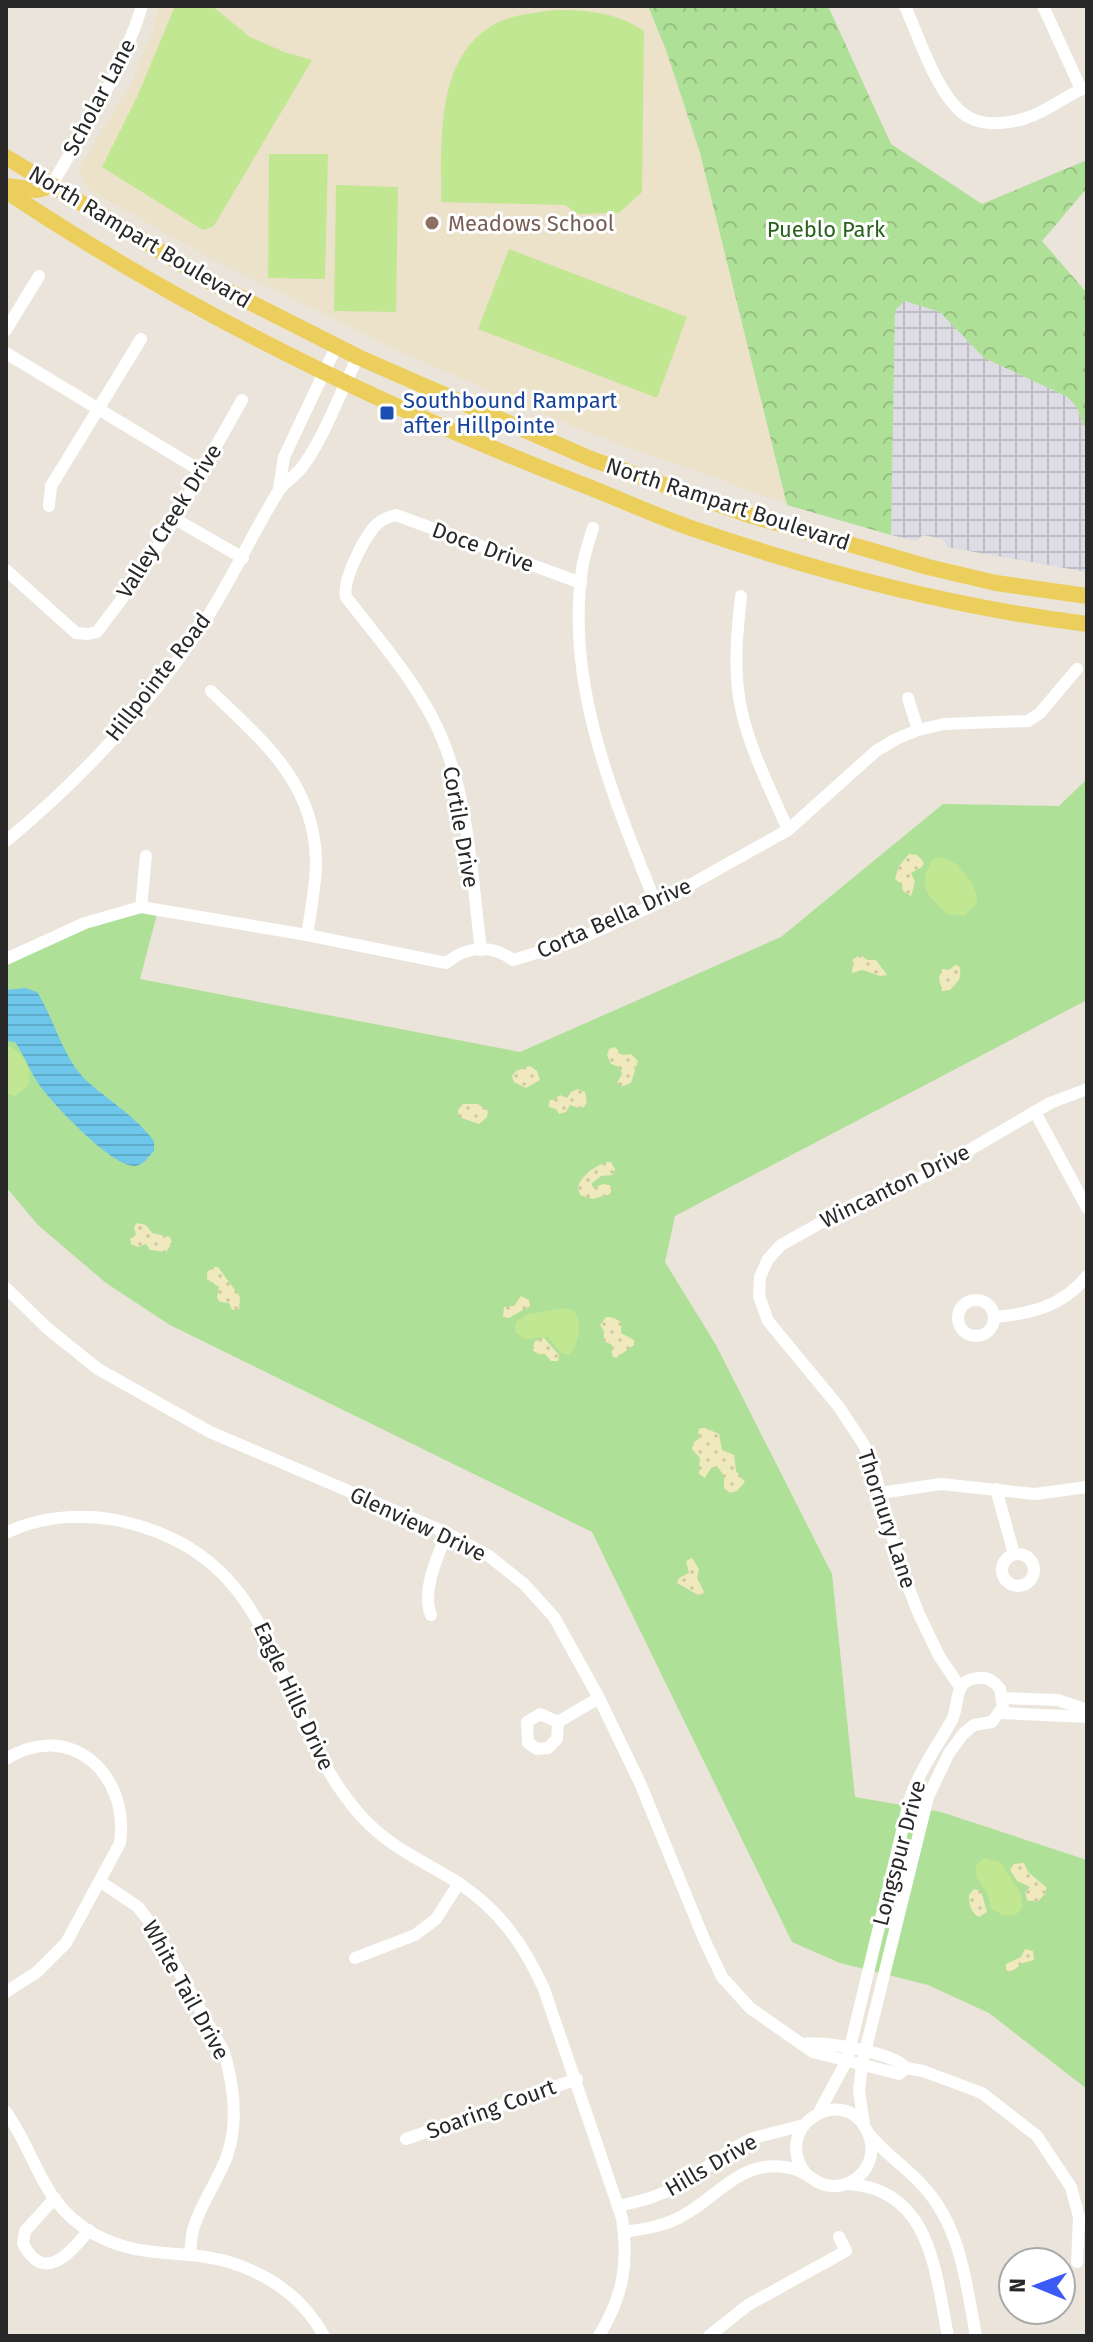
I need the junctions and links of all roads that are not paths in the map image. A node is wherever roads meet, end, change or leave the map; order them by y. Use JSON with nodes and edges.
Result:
{"nodes":[{"id":1,"x":142,"y":6,"type":"edge"},
{"id":2,"x":905,"y":6,"type":"edge"},
{"id":3,"x":1043,"y":6,"type":"edge"},
{"id":4,"x":1084,"y":88,"type":"edge"},
{"id":5,"x":6,"y":157,"type":"edge"},
{"id":6,"x":51,"y":186,"type":"junction"},
{"id":7,"x":6,"y":188,"type":"edge"},
{"id":8,"x":39,"y":276,"type":"dead end"},
{"id":9,"x":6,"y":330,"type":"edge"},
{"id":10,"x":141,"y":339,"type":"dead end"},
{"id":11,"x":336,"y":347,"type":"junction"},
{"id":12,"x":6,"y":353,"type":"edge"},
{"id":13,"x":358,"y":357,"type":"junction"},
{"id":14,"x":324,"y":372,"type":"junction"},
{"id":15,"x":345,"y":383,"type":"junction"},
{"id":16,"x":242,"y":400,"type":"dead end"},
{"id":17,"x":98,"y":409,"type":"junction"},
{"id":18,"x":201,"y":471,"type":"junction"},
{"id":19,"x":279,"y":489,"type":"junction"},
{"id":20,"x":49,"y":506,"type":"dead end"},
{"id":21,"x":175,"y":519,"type":"junction"},
{"id":22,"x":593,"y":528,"type":"dead end"},
{"id":23,"x":243,"y":558,"type":"junction"},
{"id":24,"x":6,"y":570,"type":"edge"},
{"id":25,"x":581,"y":583,"type":"junction"},
{"id":26,"x":996,"y":583,"type":"junction"},
{"id":27,"x":344,"y":592,"type":"joint"},
{"id":28,"x":741,"y":596,"type":"dead end"},
{"id":29,"x":1087,"y":596,"type":"edge"},
{"id":30,"x":990,"y":610,"type":"junction"},
{"id":31,"x":1087,"y":624,"type":"edge"},
{"id":32,"x":1077,"y":669,"type":"dead end"},
{"id":33,"x":211,"y":691,"type":"dead end"},
{"id":34,"x":908,"y":698,"type":"dead end"},
{"id":35,"x":918,"y":730,"type":"junction"},
{"id":36,"x":788,"y":830,"type":"junction"},
{"id":37,"x":6,"y":841,"type":"edge"},
{"id":38,"x":146,"y":856,"type":"dead end"},
{"id":39,"x":656,"y":904,"type":"junction"},
{"id":40,"x":141,"y":907,"type":"junction"},
{"id":41,"x":307,"y":935,"type":"junction"},
{"id":42,"x":481,"y":950,"type":"junction"},
{"id":43,"x":6,"y":959,"type":"edge"},
{"id":44,"x":1087,"y":1089,"type":"edge"},
{"id":45,"x":1035,"y":1112,"type":"junction"},
{"id":46,"x":1087,"y":1208,"type":"edge"},
{"id":47,"x":1087,"y":1276,"type":"edge"},
{"id":48,"x":760,"y":1277,"type":"joint"},
{"id":49,"x":6,"y":1288,"type":"edge"},
{"id":50,"x":994,"y":1317,"type":"dead end"},
{"id":51,"x":1087,"y":1487,"type":"edge"},
{"id":52,"x":996,"y":1489,"type":"junction"},
{"id":53,"x":880,"y":1493,"type":"junction"},
{"id":54,"x":6,"y":1533,"type":"edge"},
{"id":55,"x":447,"y":1533,"type":"junction"},
{"id":56,"x":1014,"y":1554,"type":"dead end"},
{"id":57,"x":431,"y":1615,"type":"dead end"},
{"id":58,"x":960,"y":1687,"type":"junction"},
{"id":59,"x":599,"y":1698,"type":"junction"},
{"id":60,"x":1003,"y":1698,"type":"junction"},
{"id":61,"x":1087,"y":1710,"type":"edge"},
{"id":62,"x":1001,"y":1713,"type":"junction"},
{"id":63,"x":1087,"y":1717,"type":"edge"},
{"id":64,"x":558,"y":1722,"type":"dead end"},
{"id":65,"x":6,"y":1759,"type":"edge"},
{"id":66,"x":101,"y":1882,"type":"junction"},
{"id":67,"x":459,"y":1883,"type":"junction"},
{"id":68,"x":355,"y":1958,"type":"dead end"},
{"id":69,"x":6,"y":1992,"type":"edge"},
{"id":70,"x":848,"y":2054,"type":"junction"},
{"id":71,"x":864,"y":2058,"type":"junction"},
{"id":72,"x":577,"y":2079,"type":"junction"},
{"id":73,"x":6,"y":2112,"type":"edge"},
{"id":74,"x":818,"y":2114,"type":"junction"},
{"id":75,"x":804,"y":2125,"type":"junction"},
{"id":76,"x":866,"y":2128,"type":"junction"},
{"id":77,"x":406,"y":2139,"type":"dead end"},
{"id":78,"x":806,"y":2174,"type":"junction"},
{"id":79,"x":848,"y":2184,"type":"junction"},
{"id":80,"x":55,"y":2198,"type":"junction"},
{"id":81,"x":619,"y":2206,"type":"junction"},
{"id":82,"x":89,"y":2230,"type":"junction"},
{"id":83,"x":624,"y":2232,"type":"junction"},
{"id":84,"x":839,"y":2237,"type":"dead end"},
{"id":85,"x":190,"y":2255,"type":"junction"},
{"id":86,"x":1077,"y":2262,"type":"dead end"},
{"id":87,"x":324,"y":2336,"type":"edge"},
{"id":88,"x":599,"y":2336,"type":"edge"},
{"id":89,"x":709,"y":2336,"type":"edge"},
{"id":90,"x":948,"y":2336,"type":"edge"},
{"id":91,"x":976,"y":2336,"type":"edge"}],
"edges":[{"from":1,"to":6,"type":"street","name":"Scholar Lane"},
{"from":2,"to":4,"type":"street"},
{"from":3,"to":4,"type":"street"},
{"from":5,"to":6,"type":"main road","name":"North Rampart Boulevard"},
{"from":6,"to":7,"type":"main road"},
{"from":6,"to":11,"type":"main road","name":"North Rampart Boulevard"},
{"from":7,"to":14,"type":"main road","name":"North Rampart Boulevard"},
{"from":8,"to":9,"type":"street"},
{"from":10,"to":17,"type":"street"},
{"from":11,"to":13,"type":"main road","name":"North Rampart Boulevard"},
{"from":11,"to":14,"type":"street","name":"Hillpointe Road"},
{"from":12,"to":17,"type":"street"},
{"from":13,"to":15,"type":"street","name":"Hillpointe Road"},
{"from":13,"to":26,"type":"main road","name":"North Rampart Boulevard"},
{"from":14,"to":15,"type":"main road","name":"North Rampart Boulevard"},
{"from":14,"to":19,"type":"street","name":"Hillpointe Road"},
{"from":15,"to":19,"type":"street","name":"Hillpointe Road"},
{"from":15,"to":30,"type":"main road","name":"North Rampart Boulevard"},
{"from":16,"to":18,"type":"street","name":"Valley Creek Drive"},
{"from":17,"to":18,"type":"street"},
{"from":17,"to":20,"type":"street"},
{"from":18,"to":21,"type":"street","name":"Valley Creek Drive"},
{"from":19,"to":23,"type":"street","name":"Hillpointe Road"},
{"from":21,"to":23,"type":"street"},
{"from":21,"to":24,"type":"street","name":"Valley Creek Drive"},
{"from":22,"to":25,"type":"street"},
{"from":23,"to":37,"type":"street","name":"Hillpointe Road"},
{"from":25,"to":27,"type":"street","name":"Doce Drive"},
{"from":25,"to":39,"type":"street"},
{"from":26,"to":29,"type":"main road","name":"North Rampart Boulevard"},
{"from":26,"to":30,"type":"main road"},
{"from":27,"to":42,"type":"street","name":"Cortile Drive"},
{"from":28,"to":36,"type":"street"},
{"from":30,"to":31,"type":"main road","name":"North Rampart Boulevard"},
{"from":32,"to":35,"type":"street","name":"Corta Bella Drive"},
{"from":33,"to":41,"type":"street"},
{"from":34,"to":35,"type":"street"},
{"from":35,"to":36,"type":"street","name":"Corta Bella Drive"},
{"from":36,"to":39,"type":"street","name":"Corta Bella Drive"},
{"from":38,"to":40,"type":"street"},
{"from":39,"to":42,"type":"street","name":"Corta Bella Drive"},
{"from":40,"to":41,"type":"street"},
{"from":40,"to":43,"type":"street"},
{"from":41,"to":42,"type":"street"},
{"from":44,"to":45,"type":"street","name":"Wincanton Drive"},
{"from":45,"to":46,"type":"street"},
{"from":45,"to":48,"type":"street","name":"Wincanton Drive"},
{"from":47,"to":50,"type":"street"},
{"from":48,"to":53,"type":"street","name":"Thornury Lane"},
{"from":49,"to":55,"type":"street","name":"Glenview Drive"},
{"from":51,"to":52,"type":"street"},
{"from":52,"to":53,"type":"street"},
{"from":52,"to":56,"type":"street"},
{"from":53,"to":58,"type":"street","name":"Thornury Lane"},
{"from":54,"to":67,"type":"street","name":"Eagle Hills Drive"},
{"from":55,"to":57,"type":"street"},
{"from":55,"to":59,"type":"street","name":"Glenview Drive"},
{"from":58,"to":60,"type":"street"},
{"from":58,"to":70,"type":"street","name":"Longspur Drive"},
{"from":59,"to":64,"type":"street"},
{"from":59,"to":70,"type":"street","name":"Glenview Drive"},
{"from":60,"to":61,"type":"street"},
{"from":60,"to":62,"type":"street"},
{"from":62,"to":63,"type":"street"},
{"from":62,"to":71,"type":"street","name":"Longspur Drive"},
{"from":65,"to":66,"type":"street"},
{"from":66,"to":69,"type":"street"},
{"from":66,"to":85,"type":"street","name":"White Tail Drive"},
{"from":67,"to":68,"type":"street"},
{"from":67,"to":72,"type":"street","name":"Eagle Hills Drive"},
{"from":70,"to":71,"type":"street","name":"Glenview Drive"},
{"from":70,"to":74,"type":"street","name":"Longspur Drive"},
{"from":71,"to":76,"type":"street","name":"Longspur Drive"},
{"from":71,"to":86,"type":"street","name":"Glenview Drive"},
{"from":72,"to":77,"type":"street","name":"Soaring Court"},
{"from":72,"to":81,"type":"street","name":"Eagle Hills Drive"},
{"from":73,"to":80,"type":"street"},
{"from":74,"to":75,"type":"street","name":"Hills Drive"},
{"from":74,"to":76,"type":"street"},
{"from":75,"to":78,"type":"street"},
{"from":75,"to":81,"type":"street","name":"Hills Drive"},
{"from":76,"to":79,"type":"street"},
{"from":76,"to":91,"type":"street"},
{"from":78,"to":79,"type":"street","name":"Hills Drive"},
{"from":78,"to":83,"type":"street","name":"Hills Drive"},
{"from":79,"to":90,"type":"street","name":"Hills Drive"},
{"from":80,"to":82,"type":"street"},
{"from":80,"to":82,"type":"street"},
{"from":81,"to":83,"type":"street","name":"Eagle Hills Drive"},
{"from":82,"to":85,"type":"street"},
{"from":83,"to":88,"type":"street","name":"Eagle Hills Drive"},
{"from":84,"to":89,"type":"street"},
{"from":85,"to":87,"type":"street"}]}
